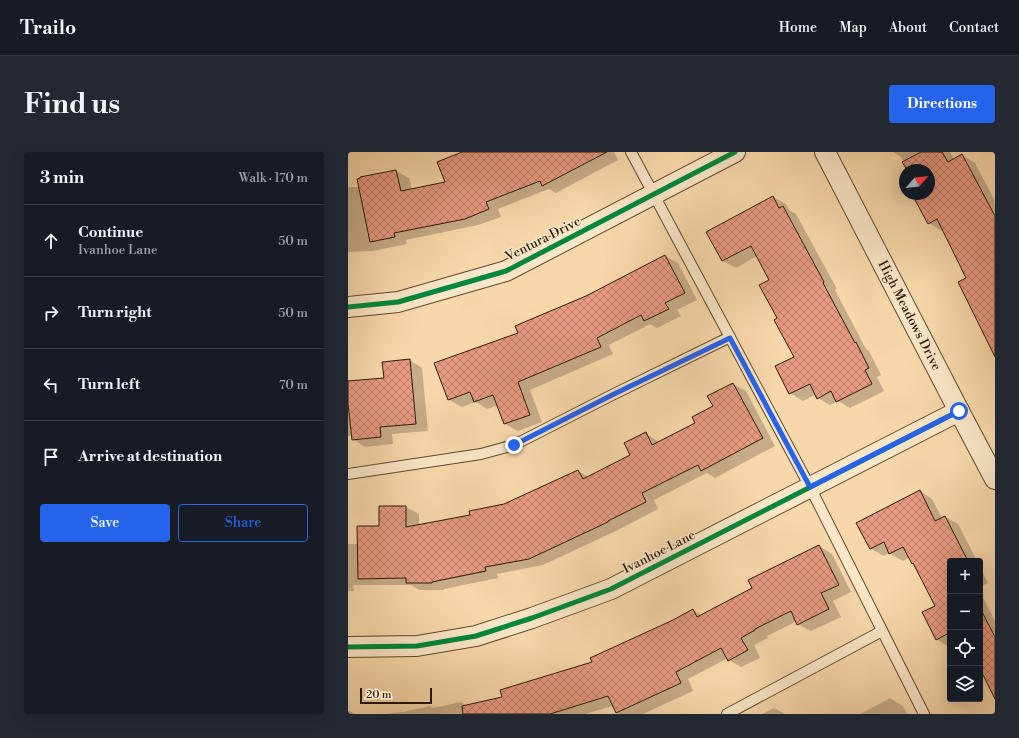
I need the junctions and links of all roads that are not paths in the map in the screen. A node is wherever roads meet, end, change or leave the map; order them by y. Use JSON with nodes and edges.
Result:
{"nodes":[{"id":1,"x":631,"y":152,"type":"edge"},
{"id":2,"x":735,"y":152,"type":"edge"},
{"id":3,"x":825,"y":152,"type":"edge"},
{"id":4,"x":653,"y":194,"type":"junction"},
{"id":5,"x":348,"y":307,"type":"edge"},
{"id":6,"x":730,"y":338,"type":"junction"},
{"id":7,"x":959,"y":411,"type":"junction"},
{"id":8,"x":348,"y":474,"type":"edge"},
{"id":9,"x":995,"y":479,"type":"edge"},
{"id":10,"x":810,"y":487,"type":"junction"},
{"id":11,"x":882,"y":632,"type":"junction"},
{"id":12,"x":348,"y":647,"type":"edge"},
{"id":13,"x":727,"y":714,"type":"edge"},
{"id":14,"x":924,"y":714,"type":"edge"}],
"edges":[{"from":1,"to":4,"type":"lane"},
{"from":2,"to":4,"type":"street","name":"Ventura Drive"},
{"from":3,"to":7,"type":"street","name":"High Meadows Drive"},
{"from":4,"to":5,"type":"street","name":"Ventura Drive"},
{"from":4,"to":6,"type":"lane"},
{"from":6,"to":8,"type":"lane"},
{"from":6,"to":10,"type":"lane"},
{"from":7,"to":9,"type":"street","name":"High Meadows Drive"},
{"from":7,"to":10,"type":"street","name":"Ivanhoe Lane"},
{"from":10,"to":11,"type":"lane"},
{"from":10,"to":12,"type":"street","name":"Ivanhoe Lane"},
{"from":11,"to":13,"type":"lane"},
{"from":11,"to":14,"type":"lane"}]}
